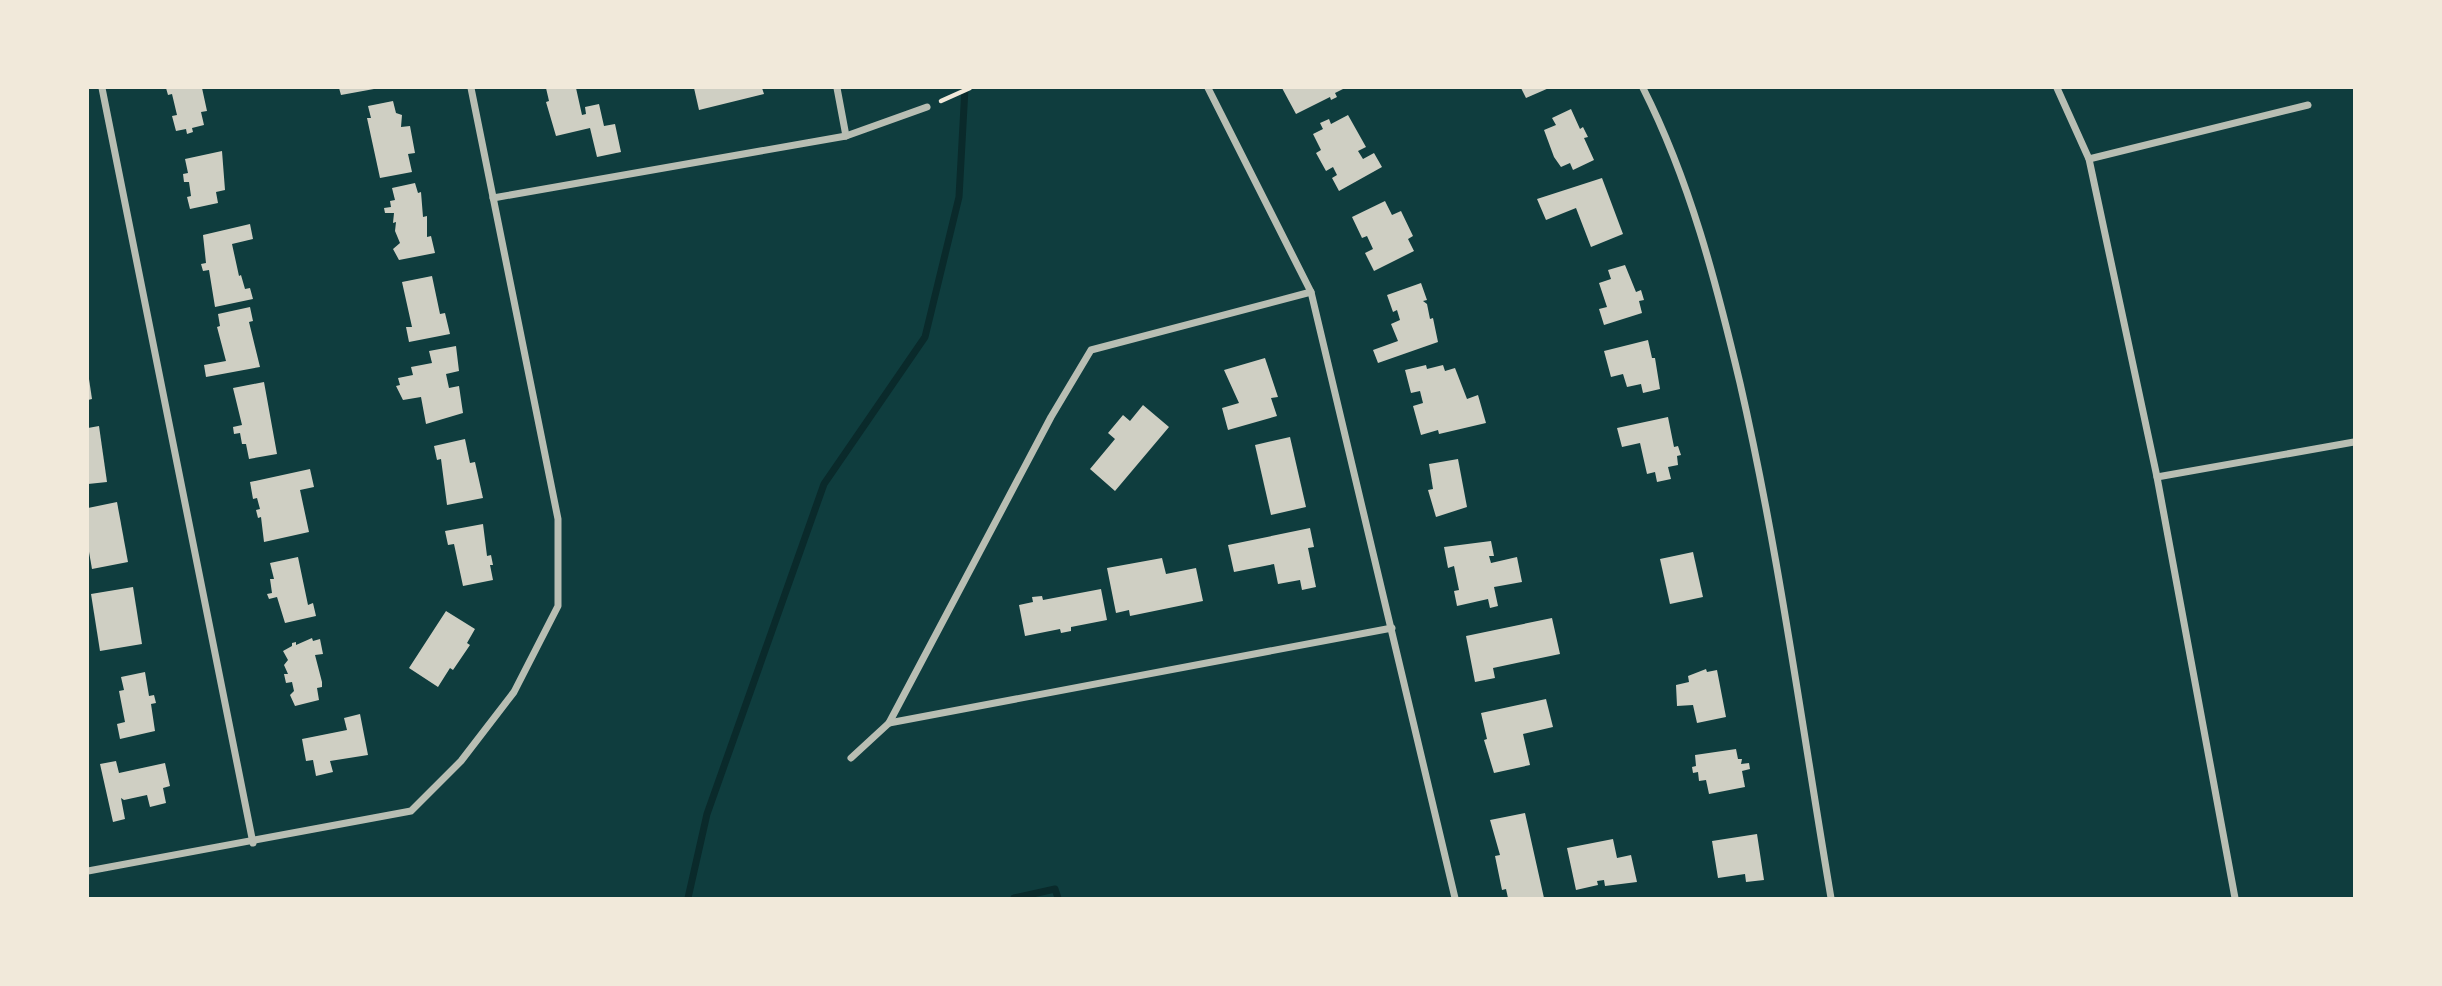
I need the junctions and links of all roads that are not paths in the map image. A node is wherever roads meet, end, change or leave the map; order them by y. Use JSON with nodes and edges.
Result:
{"nodes":[{"id":1,"x":102,"y":88,"type":"edge"},
{"id":2,"x":471,"y":88,"type":"edge"},
{"id":3,"x":837,"y":88,"type":"edge"},
{"id":4,"x":1208,"y":88,"type":"edge"},
{"id":5,"x":1643,"y":88,"type":"edge"},
{"id":6,"x":2057,"y":88,"type":"edge"},
{"id":7,"x":2308,"y":105,"type":"dead end"},
{"id":8,"x":927,"y":107,"type":"dead end"},
{"id":9,"x":846,"y":136,"type":"junction"},
{"id":10,"x":2089,"y":159,"type":"junction"},
{"id":11,"x":493,"y":198,"type":"junction"},
{"id":12,"x":1311,"y":292,"type":"junction"},
{"id":13,"x":2354,"y":442,"type":"edge"},
{"id":14,"x":2157,"y":477,"type":"junction"},
{"id":15,"x":1392,"y":628,"type":"junction"},
{"id":16,"x":889,"y":723,"type":"junction"},
{"id":17,"x":851,"y":758,"type":"dead end"},
{"id":18,"x":253,"y":843,"type":"junction"},
{"id":19,"x":88,"y":871,"type":"edge"},
{"id":20,"x":1455,"y":898,"type":"edge"},
{"id":21,"x":1831,"y":898,"type":"edge"},
{"id":22,"x":2235,"y":898,"type":"edge"}],
"edges":[{"from":1,"to":18,"type":"street"},
{"from":2,"to":11,"type":"street"},
{"from":3,"to":9,"type":"street"},
{"from":4,"to":12,"type":"street"},
{"from":5,"to":21,"type":"street"},
{"from":6,"to":10,"type":"street"},
{"from":7,"to":10,"type":"street"},
{"from":8,"to":9,"type":"street"},
{"from":9,"to":11,"type":"street"},
{"from":10,"to":14,"type":"street"},
{"from":11,"to":18,"type":"street"},
{"from":12,"to":15,"type":"street"},
{"from":12,"to":16,"type":"street"},
{"from":13,"to":14,"type":"street"},
{"from":14,"to":22,"type":"street"},
{"from":15,"to":16,"type":"street"},
{"from":15,"to":20,"type":"street"},
{"from":16,"to":17,"type":"street"},
{"from":18,"to":19,"type":"street"}]}
